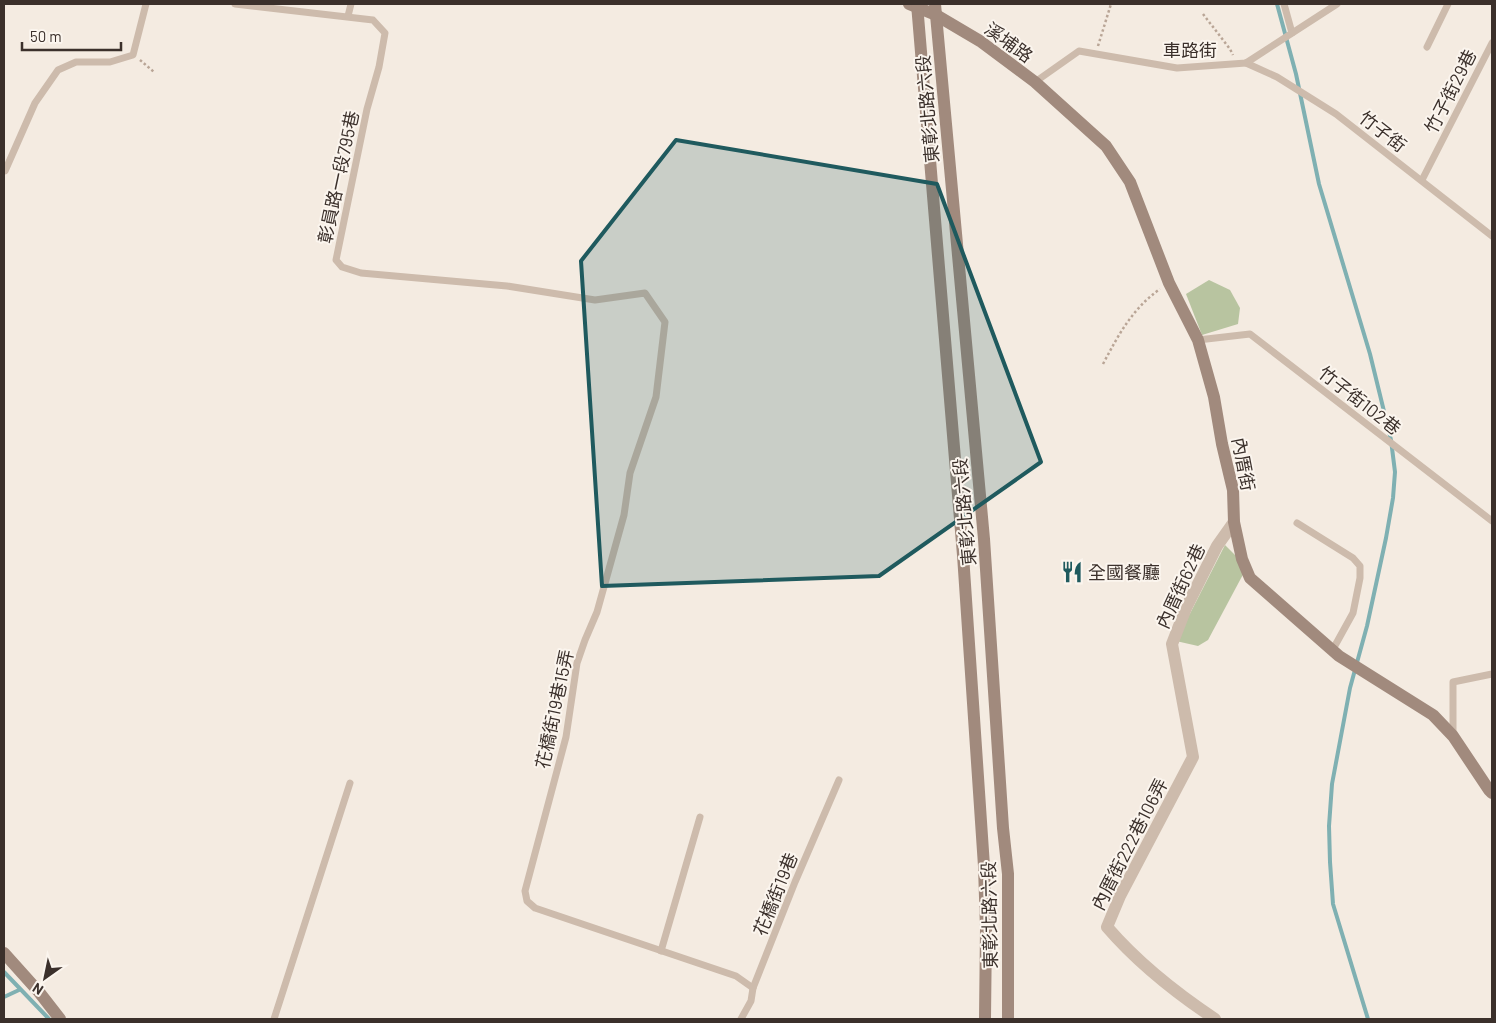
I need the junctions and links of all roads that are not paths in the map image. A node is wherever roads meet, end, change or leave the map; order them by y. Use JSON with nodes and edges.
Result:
{"nodes":[{"id":1,"x":146,"y":4,"type":"edge"},
{"id":2,"x":235,"y":4,"type":"edge"},
{"id":3,"x":351,"y":4,"type":"edge"},
{"id":4,"x":1284,"y":4,"type":"edge"},
{"id":5,"x":1337,"y":4,"type":"edge"},
{"id":6,"x":1448,"y":4,"type":"edge"},
{"id":7,"x":914,"y":5,"type":"edge"},
{"id":8,"x":935,"y":9,"type":"edge"},
{"id":9,"x":348,"y":16,"type":"junction"},
{"id":10,"x":1292,"y":33,"type":"junction"},
{"id":11,"x":1492,"y":43,"type":"edge"},
{"id":12,"x":1427,"y":47,"type":"dead end"},
{"id":13,"x":1246,"y":63,"type":"junction"},
{"id":14,"x":1035,"y":82,"type":"junction"},
{"id":15,"x":4,"y":171,"type":"edge"},
{"id":16,"x":1422,"y":180,"type":"junction"},
{"id":17,"x":1492,"y":236,"type":"edge"},
{"id":18,"x":645,"y":293,"type":"joint"},
{"id":19,"x":1198,"y":340,"type":"junction"},
{"id":20,"x":1492,"y":521,"type":"edge"},
{"id":21,"x":1234,"y":522,"type":"junction"},
{"id":22,"x":1297,"y":522,"type":"dead end"},
{"id":23,"x":1332,"y":650,"type":"junction"},
{"id":24,"x":1492,"y":674,"type":"edge"},
{"id":25,"x":1453,"y":736,"type":"junction"},
{"id":26,"x":1193,"y":757,"type":"joint"},
{"id":27,"x":840,"y":780,"type":"dead end"},
{"id":28,"x":350,"y":783,"type":"dead end"},
{"id":29,"x":1492,"y":793,"type":"edge"},
{"id":30,"x":700,"y":817,"type":"dead end"},
{"id":31,"x":661,"y":951,"type":"junction"},
{"id":32,"x":4,"y":953,"type":"edge"},
{"id":33,"x":753,"y":988,"type":"junction"},
{"id":34,"x":60,"y":1019,"type":"edge"},
{"id":35,"x":274,"y":1019,"type":"edge"},
{"id":36,"x":741,"y":1019,"type":"edge"},
{"id":37,"x":985,"y":1019,"type":"edge"},
{"id":38,"x":1008,"y":1019,"type":"edge"},
{"id":39,"x":1215,"y":1019,"type":"edge"}],
"edges":[{"from":1,"to":15,"type":"lane"},
{"from":2,"to":9,"type":"lane","name":"彰員路一段795巷"},
{"from":3,"to":9,"type":"lane"},
{"from":4,"to":10,"type":"lane"},
{"from":5,"to":10,"type":"lane","name":"車路街"},
{"from":6,"to":12,"type":"lane"},
{"from":7,"to":8,"type":"street","name":"溪埔路"},
{"from":7,"to":37,"type":"street","name":"東彰北路六段"},
{"from":8,"to":14,"type":"street","name":"溪埔路"},
{"from":8,"to":38,"type":"street","name":"東彰北路六段"},
{"from":9,"to":18,"type":"lane","name":"彰員路一段795巷"},
{"from":10,"to":13,"type":"lane","name":"車路街"},
{"from":11,"to":16,"type":"lane","name":"竹子街29巷"},
{"from":13,"to":14,"type":"lane","name":"車路街"},
{"from":13,"to":16,"type":"lane","name":"竹子街"},
{"from":14,"to":19,"type":"street","name":"內厝街"},
{"from":16,"to":17,"type":"lane","name":"竹子街"},
{"from":18,"to":31,"type":"lane","name":"花橋街19巷15弄"},
{"from":19,"to":20,"type":"lane","name":"竹子街102巷"},
{"from":19,"to":21,"type":"street","name":"內厝街"},
{"from":21,"to":23,"type":"street","name":"內厝街"},
{"from":21,"to":26,"type":"street","name":"內厝街62巷"},
{"from":22,"to":23,"type":"lane"},
{"from":23,"to":25,"type":"street","name":"內厝街"},
{"from":24,"to":25,"type":"lane"},
{"from":25,"to":29,"type":"street","name":"內厝街"},
{"from":26,"to":39,"type":"street","name":"內厝街222巷106弄"},
{"from":27,"to":33,"type":"lane","name":"花橋街19巷"},
{"from":28,"to":35,"type":"lane"},
{"from":30,"to":31,"type":"lane"},
{"from":31,"to":33,"type":"lane","name":"花橋街19巷15弄"},
{"from":32,"to":34,"type":"street"},
{"from":33,"to":36,"type":"lane","name":"花橋街19巷"}]}
